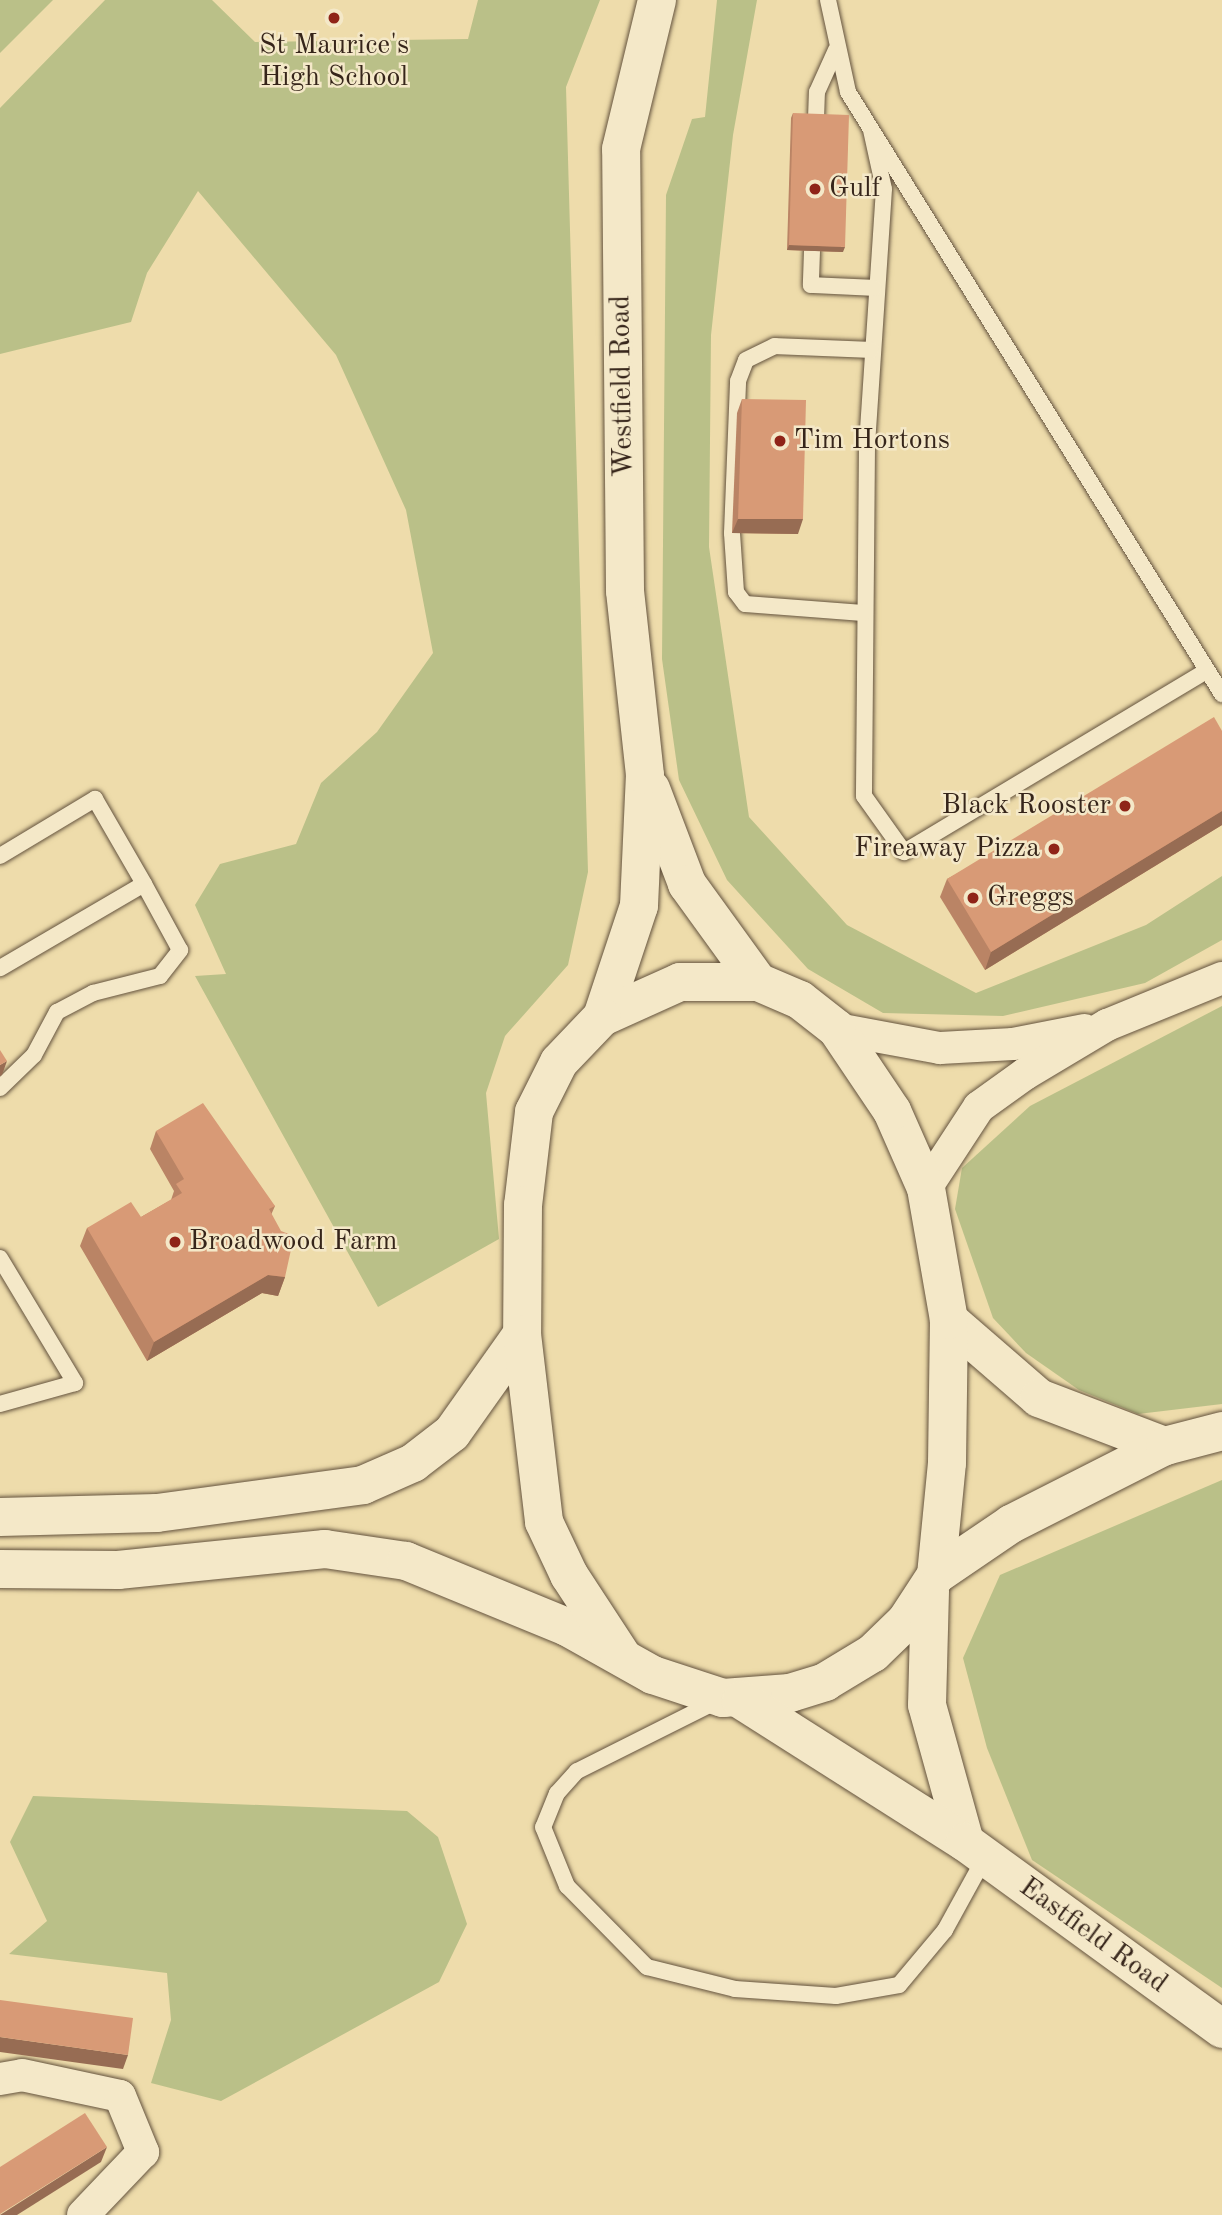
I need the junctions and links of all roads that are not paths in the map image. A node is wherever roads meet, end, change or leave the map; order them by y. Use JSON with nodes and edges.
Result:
{"nodes":[{"id":1,"x":657,"y":0,"type":"edge"},
{"id":2,"x":828,"y":0,"type":"edge"},
{"id":3,"x":836,"y":50,"type":"junction"},
{"id":4,"x":816,"y":119,"type":"edge"},
{"id":5,"x":871,"y":130,"type":"junction"},
{"id":6,"x":812,"y":251,"type":"edge"},
{"id":7,"x":874,"y":288,"type":"junction"},
{"id":8,"x":871,"y":350,"type":"junction"},
{"id":9,"x":863,"y":613,"type":"junction"},
{"id":10,"x":1207,"y":671,"type":"junction"},
{"id":11,"x":1222,"y":694,"type":"edge"},
{"id":12,"x":645,"y":775,"type":"junction"},
{"id":13,"x":0,"y":856,"type":"edge"},
{"id":14,"x":144,"y":884,"type":"junction"},
{"id":15,"x":0,"y":968,"type":"edge"},
{"id":16,"x":1222,"y":978,"type":"edge"},
{"id":17,"x":758,"y":982,"type":"junction"},
{"id":18,"x":602,"y":1017,"type":"junction"},
{"id":19,"x":1107,"y":1025,"type":"junction"},
{"id":20,"x":837,"y":1029,"type":"junction"},
{"id":21,"x":0,"y":1088,"type":"edge"},
{"id":22,"x":926,"y":1188,"type":"junction"},
{"id":23,"x":0,"y":1258,"type":"edge"},
{"id":24,"x":949,"y":1320,"type":"junction"},
{"id":25,"x":522,"y":1334,"type":"junction"},
{"id":26,"x":0,"y":1404,"type":"edge"},
{"id":27,"x":1222,"y":1431,"type":"edge"},
{"id":28,"x":1165,"y":1446,"type":"junction"},
{"id":29,"x":0,"y":1517,"type":"edge"},
{"id":30,"x":0,"y":1569,"type":"edge"},
{"id":31,"x":933,"y":1583,"type":"junction"},
{"id":32,"x":622,"y":1656,"type":"junction"},
{"id":33,"x":681,"y":1705,"type":"junction"},
{"id":34,"x":784,"y":1708,"type":"junction"},
{"id":35,"x":975,"y":1851,"type":"junction"},
{"id":36,"x":1222,"y":2028,"type":"edge"},
{"id":37,"x":0,"y":2079,"type":"edge"},
{"id":38,"x":83,"y":2215,"type":"edge"}],
"edges":[{"from":1,"to":12,"type":"main road","name":"Westfield Road"},
{"from":2,"to":3,"type":"lane"},
{"from":3,"to":4,"type":"lane"},
{"from":3,"to":5,"type":"lane"},
{"from":5,"to":7,"type":"lane"},
{"from":5,"to":10,"type":"lane"},
{"from":6,"to":7,"type":"lane"},
{"from":7,"to":8,"type":"lane"},
{"from":8,"to":9,"type":"lane"},
{"from":8,"to":9,"type":"lane"},
{"from":9,"to":10,"type":"lane"},
{"from":10,"to":11,"type":"lane"},
{"from":12,"to":17,"type":"main road","name":"Westfield Road"},
{"from":12,"to":18,"type":"main road","name":"Westfield Road"},
{"from":13,"to":14,"type":"lane"},
{"from":14,"to":15,"type":"lane"},
{"from":14,"to":21,"type":"lane"},
{"from":16,"to":19,"type":"street"},
{"from":17,"to":18,"type":"main road"},
{"from":17,"to":20,"type":"main road"},
{"from":18,"to":25,"type":"main road"},
{"from":19,"to":20,"type":"street"},
{"from":19,"to":22,"type":"street"},
{"from":20,"to":22,"type":"main road"},
{"from":22,"to":24,"type":"main road"},
{"from":23,"to":26,"type":"lane"},
{"from":24,"to":28,"type":"main road"},
{"from":24,"to":31,"type":"main road"},
{"from":25,"to":29,"type":"main road"},
{"from":25,"to":32,"type":"main road"},
{"from":27,"to":28,"type":"main road"},
{"from":28,"to":31,"type":"main road"},
{"from":30,"to":32,"type":"main road"},
{"from":31,"to":34,"type":"main road"},
{"from":31,"to":35,"type":"main road"},
{"from":32,"to":33,"type":"main road"},
{"from":33,"to":34,"type":"main road"},
{"from":33,"to":35,"type":"lane"},
{"from":34,"to":35,"type":"main road","name":"Eastfield Road"},
{"from":35,"to":36,"type":"main road","name":"Eastfield Road"},
{"from":37,"to":38,"type":"street"}]}
